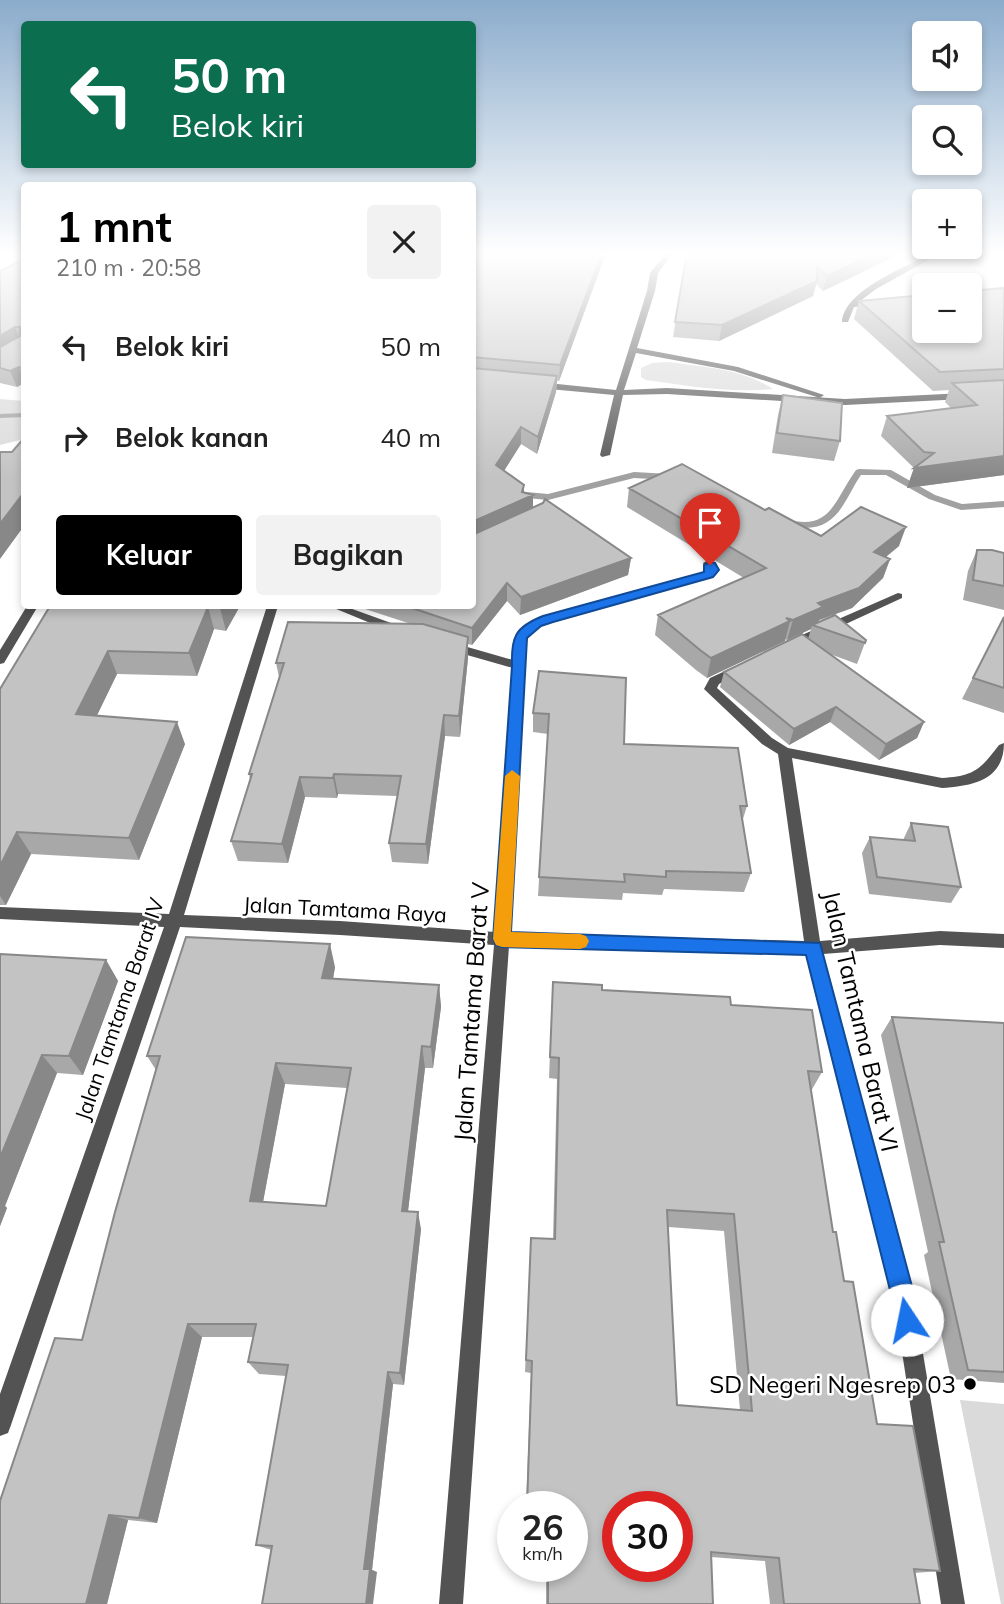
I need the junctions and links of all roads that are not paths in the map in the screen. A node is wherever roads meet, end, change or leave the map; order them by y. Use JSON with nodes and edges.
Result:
{"nodes":[{"id":1,"x":639,"y":328,"type":"edge"},
{"id":2,"x":633,"y":350,"type":"junction"},
{"id":3,"x":526,"y":383,"type":"edge"},
{"id":4,"x":619,"y":393,"type":"junction"},
{"id":5,"x":980,"y":395,"type":"edge"},
{"id":6,"x":845,"y":402,"type":"junction"},
{"id":7,"x":605,"y":455,"type":"dead end"},
{"id":8,"x":708,"y":563,"type":"dead end"},
{"id":9,"x":898,"y":596,"type":"dead end"},
{"id":10,"x":30,"y":609,"type":"edge"},
{"id":11,"x":272,"y":609,"type":"edge"},
{"id":12,"x":343,"y":609,"type":"edge"},
{"id":13,"x":410,"y":635,"type":"edge"},
{"id":14,"x":434,"y":642,"type":"edge"},
{"id":15,"x":777,"y":651,"type":"edge"},
{"id":16,"x":0,"y":660,"type":"edge"},
{"id":17,"x":752,"y":663,"type":"edge"},
{"id":18,"x":519,"y":666,"type":"junction"},
{"id":19,"x":1004,"y":748,"type":"edge"},
{"id":20,"x":784,"y":752,"type":"junction"},
{"id":21,"x":0,"y":913,"type":"edge"},
{"id":22,"x":173,"y":921,"type":"junction"},
{"id":23,"x":502,"y":939,"type":"junction"},
{"id":24,"x":1004,"y":941,"type":"edge"},
{"id":25,"x":813,"y":948,"type":"junction"},
{"id":26,"x":0,"y":1425,"type":"edge"},
{"id":27,"x":451,"y":1604,"type":"edge"},
{"id":28,"x":953,"y":1604,"type":"edge"}],
"edges":[{"from":1,"to":2,"type":"street"},
{"from":2,"to":4,"type":"street"},
{"from":2,"to":6,"type":"street"},
{"from":3,"to":4,"type":"street"},
{"from":4,"to":6,"type":"street"},
{"from":4,"to":7,"type":"street"},
{"from":5,"to":6,"type":"street"},
{"from":8,"to":18,"type":"street","name":"Jalan Tamtama Barat V"},
{"from":9,"to":15,"type":"street"},
{"from":10,"to":16,"type":"street"},
{"from":11,"to":22,"type":"street","name":"Jalan Tamtama Barat IV"},
{"from":12,"to":13,"type":"street"},
{"from":14,"to":18,"type":"street"},
{"from":17,"to":20,"type":"street"},
{"from":18,"to":23,"type":"street","name":"Jalan Tamtama Barat V"},
{"from":19,"to":20,"type":"street"},
{"from":20,"to":25,"type":"street","name":"Jalan Tamtama Barat VI"},
{"from":21,"to":22,"type":"street","name":"Jalan Tamtama Raya"},
{"from":22,"to":23,"type":"street","name":"Jalan Tamtama Raya"},
{"from":22,"to":26,"type":"street","name":"Jalan Tamtama Barat IV"},
{"from":23,"to":25,"type":"street","name":"Jalan Tamtama Raya"},
{"from":23,"to":27,"type":"street","name":"Jalan Tamtama Barat V"},
{"from":24,"to":25,"type":"street","name":"Jalan Tamtama Raya"},
{"from":25,"to":28,"type":"street","name":"Jalan Tamtama Barat VI"}]}
